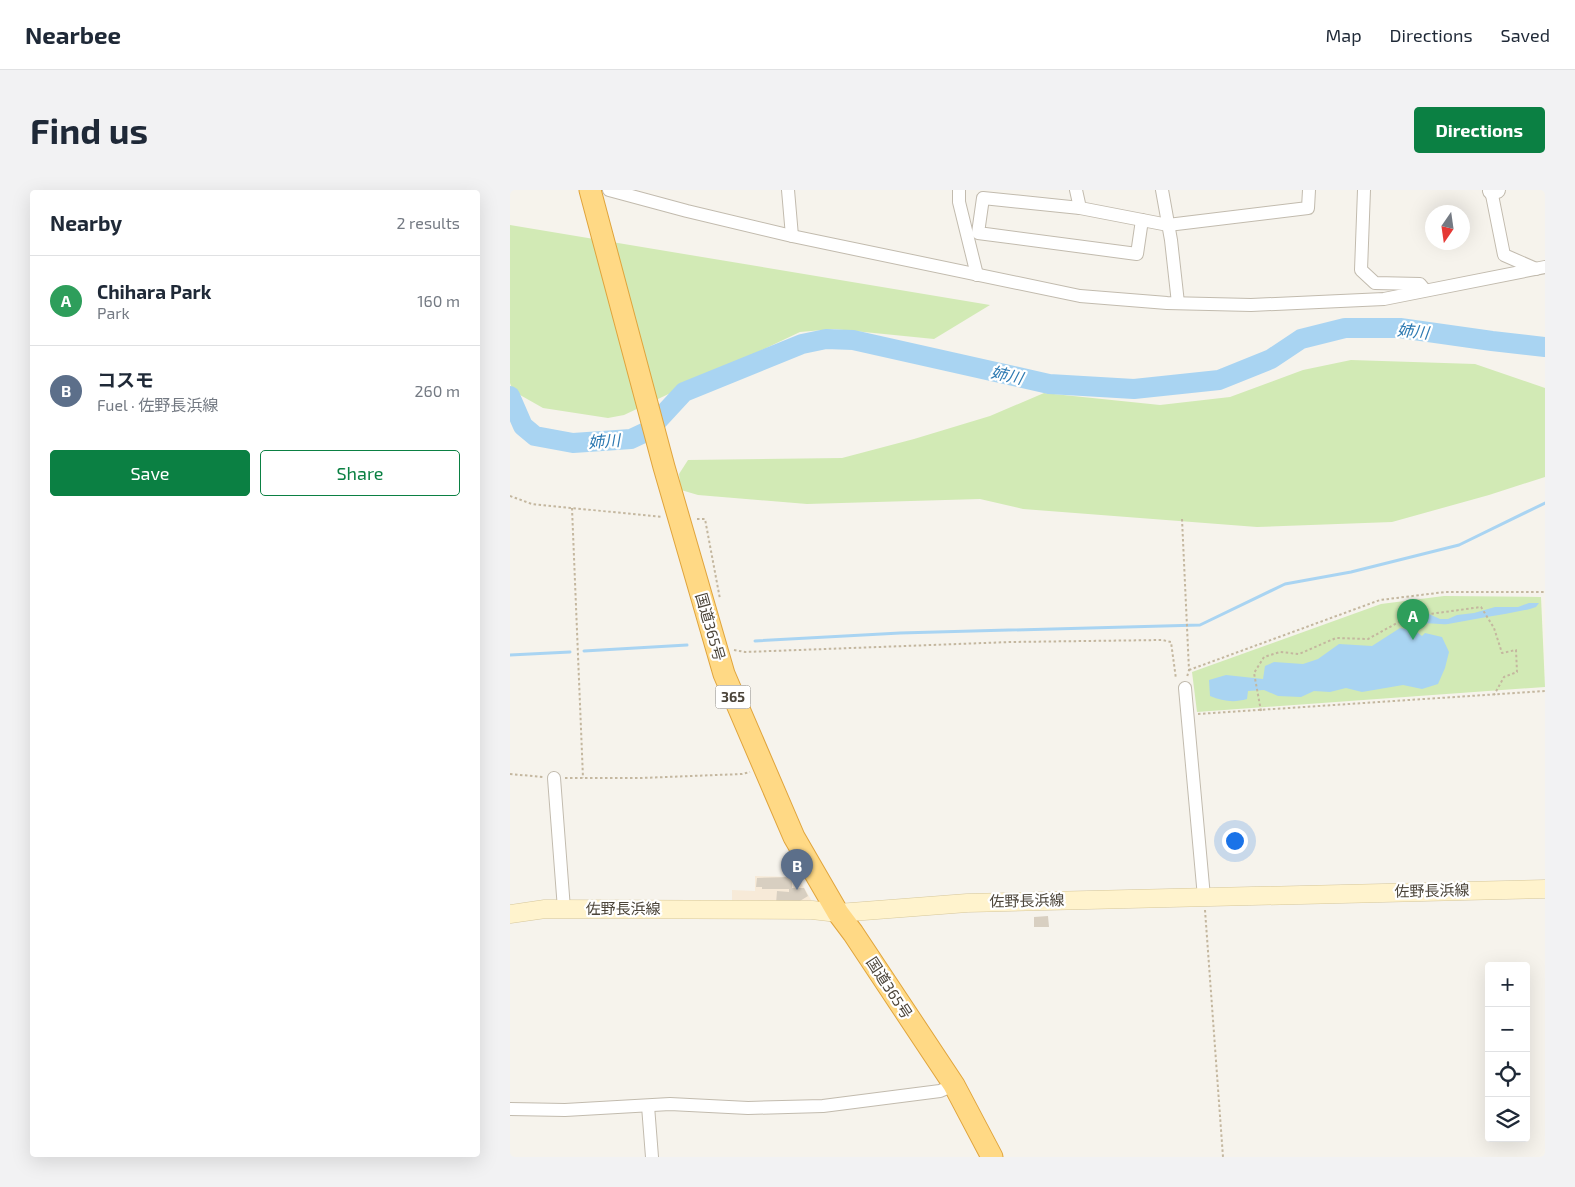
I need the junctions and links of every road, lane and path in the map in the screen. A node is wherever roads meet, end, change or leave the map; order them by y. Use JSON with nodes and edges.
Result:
{"nodes":[{"id":1,"x":788,"y":190,"type":"edge"},
{"id":2,"x":959,"y":190,"type":"edge"},
{"id":3,"x":1076,"y":190,"type":"edge"},
{"id":4,"x":1162,"y":190,"type":"edge"},
{"id":5,"x":1309,"y":190,"type":"edge"},
{"id":6,"x":1364,"y":190,"type":"edge"},
{"id":7,"x":1493,"y":190,"type":"edge"},
{"id":8,"x":597,"y":194,"type":"edge"},
{"id":9,"x":1080,"y":208,"type":"junction"},
{"id":10,"x":1142,"y":220,"type":"junction"},
{"id":11,"x":1168,"y":224,"type":"junction"},
{"id":12,"x":792,"y":236,"type":"junction"},
{"id":13,"x":1540,"y":268,"type":"edge"},
{"id":14,"x":977,"y":275,"type":"junction"},
{"id":15,"x":1426,"y":290,"type":"junction"},
{"id":16,"x":1178,"y":303,"type":"junction"},
{"id":17,"x":510,"y":496,"type":"edge"},
{"id":18,"x":572,"y":508,"type":"junction"},
{"id":19,"x":669,"y":517,"type":"dead end"},
{"id":20,"x":696,"y":519,"type":"dead end"},
{"id":21,"x":1182,"y":519,"type":"dead end"},
{"id":22,"x":1545,"y":592,"type":"edge"},
{"id":23,"x":721,"y":604,"type":"dead end"},
{"id":24,"x":731,"y":649,"type":"dead end"},
{"id":25,"x":1189,"y":670,"type":"junction"},
{"id":26,"x":1185,"y":688,"type":"junction"},
{"id":27,"x":1545,"y":691,"type":"edge"},
{"id":28,"x":1494,"y":694,"type":"junction"},
{"id":29,"x":1261,"y":711,"type":"junction"},
{"id":30,"x":1188,"y":714,"type":"junction"},
{"id":31,"x":764,"y":769,"type":"junction"},
{"id":32,"x":510,"y":774,"type":"edge"},
{"id":33,"x":554,"y":778,"type":"junction"},
{"id":34,"x":584,"y":778,"type":"junction"},
{"id":35,"x":1545,"y":889,"type":"edge"},
{"id":36,"x":1204,"y":897,"type":"junction"},
{"id":37,"x":564,"y":909,"type":"junction"},
{"id":38,"x":838,"y":913,"type":"junction"},
{"id":39,"x":510,"y":914,"type":"edge"},
{"id":40,"x":954,"y":1085,"type":"junction"},
{"id":41,"x":648,"y":1106,"type":"junction"},
{"id":42,"x":510,"y":1109,"type":"edge"},
{"id":43,"x":652,"y":1157,"type":"edge"},
{"id":44,"x":992,"y":1157,"type":"edge"},
{"id":45,"x":1223,"y":1157,"type":"edge"}],
"edges":[{"from":1,"to":12,"type":"street"},
{"from":2,"to":14,"type":"street"},
{"from":3,"to":9,"type":"street"},
{"from":4,"to":11,"type":"street"},
{"from":5,"to":11,"type":"street"},
{"from":6,"to":15,"type":"street"},
{"from":7,"to":13,"type":"street"},
{"from":8,"to":12,"type":"street"},
{"from":8,"to":31,"type":"highway","name":"国道365号","number":"365"},
{"from":9,"to":10,"type":"street"},
{"from":9,"to":10,"type":"street"},
{"from":10,"to":11,"type":"street"},
{"from":11,"to":16,"type":"street"},
{"from":12,"to":14,"type":"street"},
{"from":13,"to":15,"type":"street"},
{"from":14,"to":16,"type":"street"},
{"from":15,"to":16,"type":"street"},
{"from":17,"to":18,"type":"path"},
{"from":18,"to":19,"type":"path"},
{"from":18,"to":34,"type":"path"},
{"from":20,"to":23,"type":"path"},
{"from":21,"to":25,"type":"path"},
{"from":22,"to":25,"type":"path"},
{"from":24,"to":26,"type":"path"},
{"from":25,"to":26,"type":"path"},
{"from":26,"to":30,"type":"street"},
{"from":27,"to":28,"type":"path"},
{"from":28,"to":29,"type":"path"},
{"from":28,"to":29,"type":"path"},
{"from":29,"to":30,"type":"path"},
{"from":30,"to":36,"type":"street"},
{"from":31,"to":34,"type":"path"},
{"from":31,"to":38,"type":"highway","name":"国道365号","number":"365"},
{"from":32,"to":33,"type":"path"},
{"from":33,"to":34,"type":"path"},
{"from":33,"to":37,"type":"street"},
{"from":35,"to":36,"type":"main road","name":"佐野長浜線"},
{"from":36,"to":38,"type":"main road","name":"佐野長浜線"},
{"from":36,"to":45,"type":"path"},
{"from":37,"to":38,"type":"main road","name":"佐野長浜線"},
{"from":37,"to":39,"type":"main road","name":"佐野長浜線"},
{"from":38,"to":40,"type":"highway","name":"国道365号","number":"365"},
{"from":40,"to":41,"type":"street"},
{"from":40,"to":44,"type":"highway","name":"国道365号","number":"365"},
{"from":41,"to":42,"type":"street"},
{"from":41,"to":43,"type":"street"}]}
